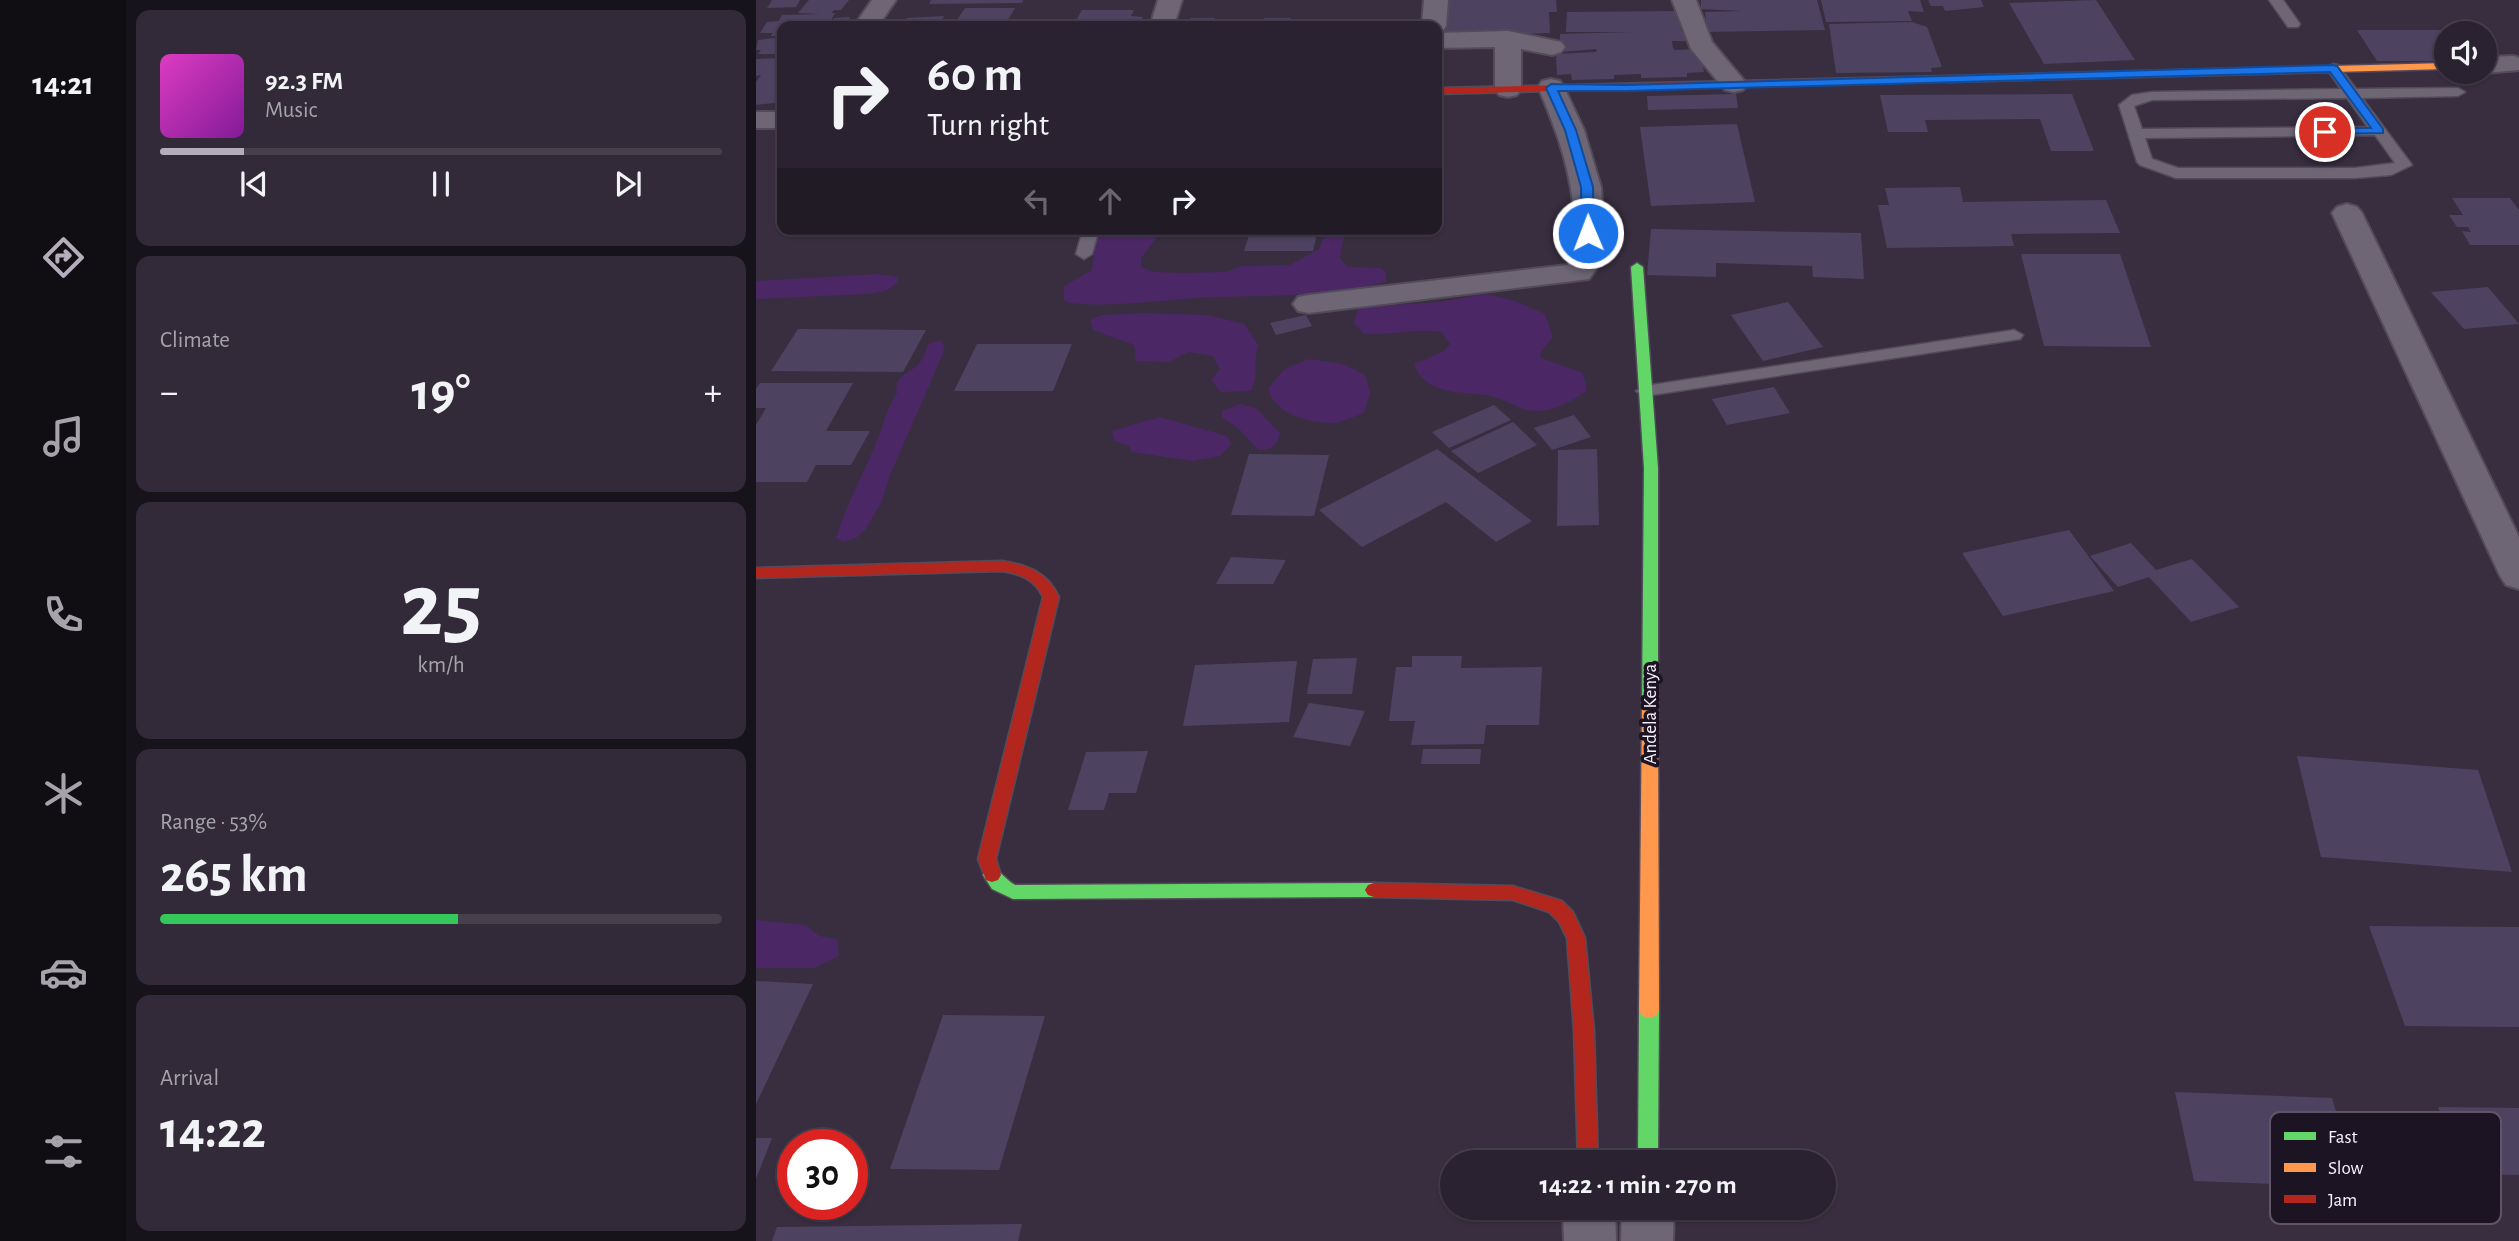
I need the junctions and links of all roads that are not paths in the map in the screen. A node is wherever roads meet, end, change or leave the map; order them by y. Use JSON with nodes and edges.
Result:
{"nodes":[{"id":1,"x":884,"y":0,"type":"edge"},
{"id":2,"x":1170,"y":0,"type":"edge"},
{"id":3,"x":1436,"y":0,"type":"edge"},
{"id":4,"x":1684,"y":0,"type":"edge"},
{"id":5,"x":2276,"y":0,"type":"edge"},
{"id":6,"x":869,"y":21,"type":"edge"},
{"id":7,"x":1164,"y":21,"type":"edge"},
{"id":8,"x":1434,"y":21,"type":"edge"},
{"id":9,"x":2293,"y":24,"type":"dead end"},
{"id":10,"x":1508,"y":39,"type":"junction"},
{"id":11,"x":1442,"y":41,"type":"edge"},
{"id":12,"x":1552,"y":47,"type":"dead end"},
{"id":13,"x":2514,"y":64,"type":"dead end"},
{"id":14,"x":2497,"y":65,"type":"edge"},
{"id":15,"x":2434,"y":66,"type":"edge"},
{"id":16,"x":2333,"y":68,"type":"junction"},
{"id":17,"x":1734,"y":84,"type":"junction"},
{"id":18,"x":1551,"y":88,"type":"junction"},
{"id":19,"x":1508,"y":89,"type":"junction"},
{"id":20,"x":1442,"y":91,"type":"edge"},
{"id":21,"x":2458,"y":92,"type":"dead end"},
{"id":22,"x":2351,"y":93,"type":"junction"},
{"id":23,"x":756,"y":120,"type":"edge"},
{"id":24,"x":777,"y":120,"type":"edge"},
{"id":25,"x":2379,"y":131,"type":"junction"},
{"id":26,"x":2136,"y":134,"type":"junction"},
{"id":27,"x":2347,"y":213,"type":"dead end"},
{"id":28,"x":1089,"y":235,"type":"edge"},
{"id":29,"x":1084,"y":254,"type":"dead end"},
{"id":30,"x":1637,"y":267,"type":"dead end"},
{"id":31,"x":1309,"y":304,"type":"dead end"},
{"id":32,"x":2014,"y":335,"type":"dead end"},
{"id":33,"x":1646,"y":391,"type":"junction"},
{"id":34,"x":756,"y":573,"type":"edge"},
{"id":35,"x":2519,"y":576,"type":"edge"},
{"id":36,"x":1588,"y":1150,"type":"edge"},
{"id":37,"x":1648,"y":1150,"type":"edge"},
{"id":38,"x":1589,"y":1220,"type":"edge"},
{"id":39,"x":1647,"y":1220,"type":"edge"},
{"id":40,"x":1590,"y":1241,"type":"edge"},
{"id":41,"x":1647,"y":1241,"type":"edge"}],
"edges":[{"from":1,"to":6,"type":"street"},
{"from":2,"to":7,"type":"street"},
{"from":3,"to":8,"type":"street"},
{"from":4,"to":17,"type":"street"},
{"from":5,"to":9,"type":"lane"},
{"from":10,"to":11,"type":"street"},
{"from":10,"to":12,"type":"street"},
{"from":10,"to":19,"type":"street"},
{"from":13,"to":14,"type":"street"},
{"from":15,"to":16,"type":"street"},
{"from":16,"to":17,"type":"street"},
{"from":16,"to":22,"type":"lane"},
{"from":17,"to":18,"type":"street"},
{"from":18,"to":19,"type":"street"},
{"from":18,"to":31,"type":"street"},
{"from":19,"to":20,"type":"street"},
{"from":21,"to":22,"type":"lane"},
{"from":22,"to":25,"type":"lane"},
{"from":22,"to":26,"type":"lane"},
{"from":23,"to":24,"type":"street"},
{"from":25,"to":26,"type":"lane"},
{"from":25,"to":26,"type":"lane"},
{"from":27,"to":35,"type":"street"},
{"from":28,"to":29,"type":"lane"},
{"from":30,"to":33,"type":"street","name":"Andela Kenya"},
{"from":32,"to":33,"type":"lane"},
{"from":33,"to":37,"type":"street","name":"Andela Kenya"},
{"from":34,"to":36,"type":"street"},
{"from":38,"to":40,"type":"street"},
{"from":39,"to":41,"type":"street"}]}
